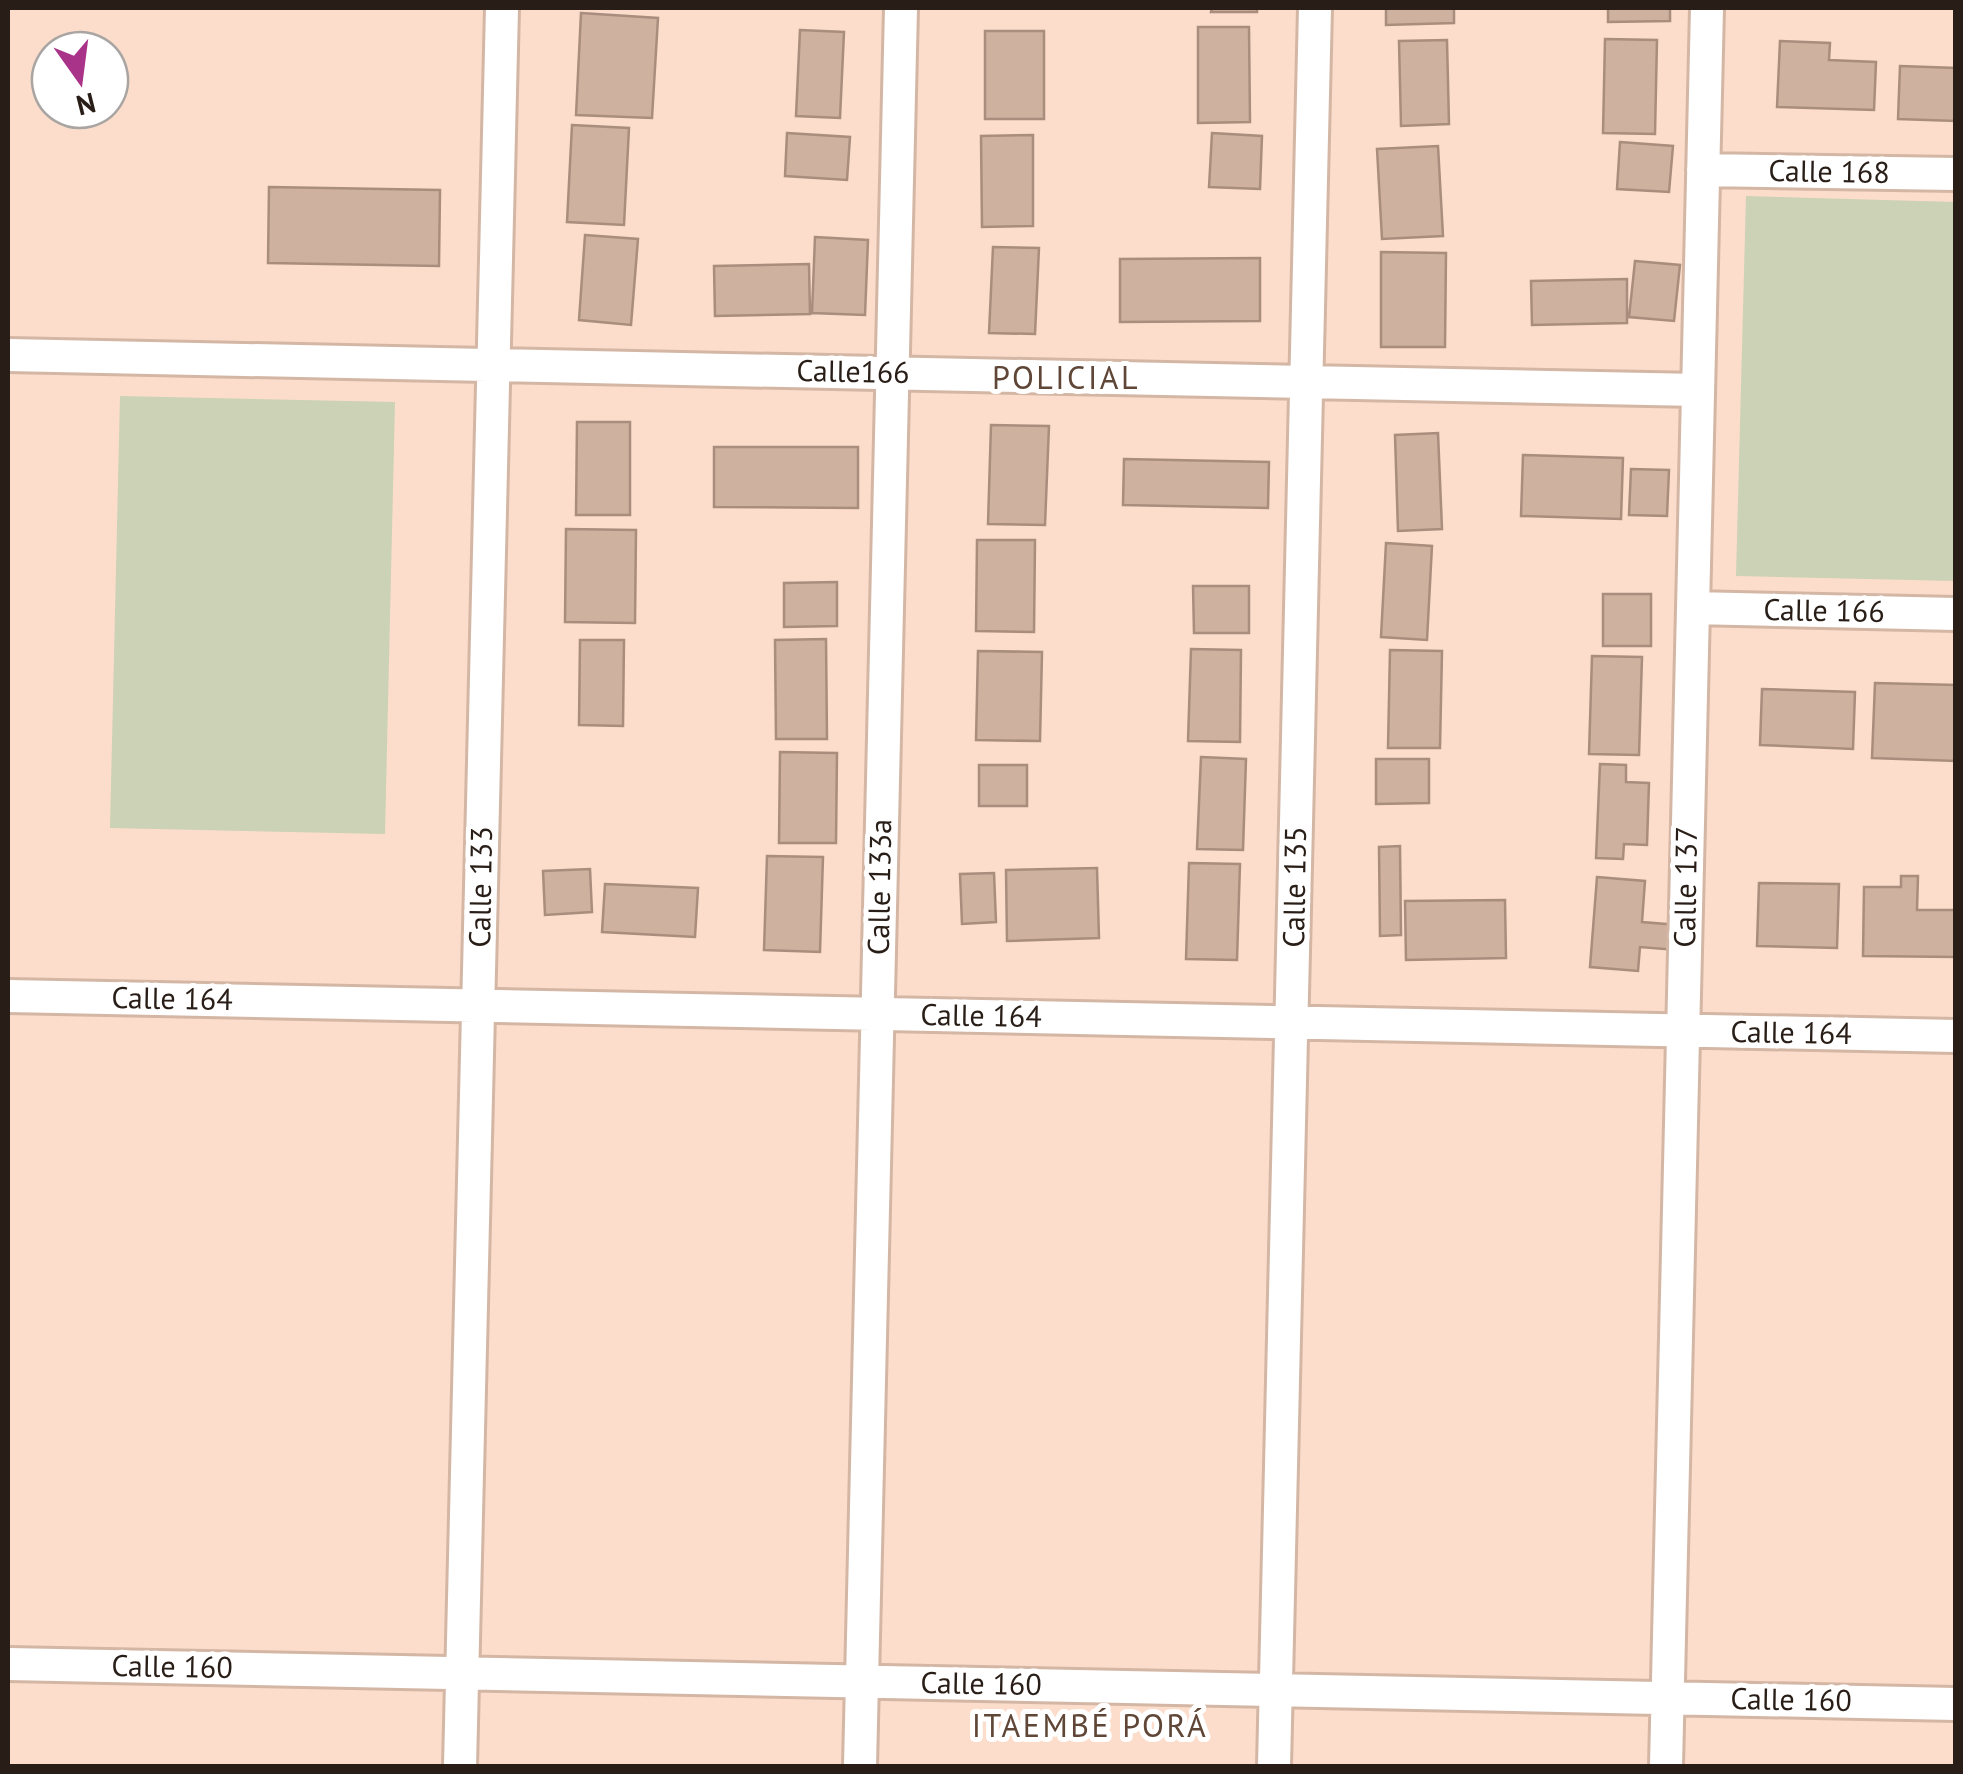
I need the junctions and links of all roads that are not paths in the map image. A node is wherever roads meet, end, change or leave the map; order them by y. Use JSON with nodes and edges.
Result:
{"nodes":[{"id":1,"x":502,"y":8,"type":"edge"},
{"id":2,"x":901,"y":8,"type":"edge"},
{"id":3,"x":1315,"y":8,"type":"edge"},
{"id":4,"x":1706,"y":8,"type":"edge"},
{"id":5,"x":1703,"y":170,"type":"junction"},
{"id":6,"x":1956,"y":174,"type":"edge"},
{"id":7,"x":8,"y":355,"type":"edge"},
{"id":8,"x":493,"y":364,"type":"junction"},
{"id":9,"x":892,"y":373,"type":"junction"},
{"id":10,"x":1306,"y":381,"type":"junction"},
{"id":11,"x":1698,"y":390,"type":"junction"},
{"id":12,"x":1692,"y":608,"type":"junction"},
{"id":13,"x":1956,"y":614,"type":"edge"},
{"id":14,"x":8,"y":996,"type":"edge"},
{"id":15,"x":478,"y":1006,"type":"junction"},
{"id":16,"x":878,"y":1014,"type":"junction"},
{"id":17,"x":1291,"y":1023,"type":"junction"},
{"id":18,"x":1682,"y":1030,"type":"junction"},
{"id":19,"x":1956,"y":1036,"type":"edge"},
{"id":20,"x":8,"y":1664,"type":"edge"},
{"id":21,"x":462,"y":1673,"type":"junction"},
{"id":22,"x":862,"y":1681,"type":"junction"},
{"id":23,"x":1276,"y":1690,"type":"junction"},
{"id":24,"x":1667,"y":1698,"type":"junction"},
{"id":25,"x":1956,"y":1704,"type":"edge"},
{"id":26,"x":460,"y":1766,"type":"edge"},
{"id":27,"x":860,"y":1766,"type":"edge"},
{"id":28,"x":1274,"y":1766,"type":"edge"},
{"id":29,"x":1666,"y":1766,"type":"edge"}],
"edges":[{"from":1,"to":8,"type":"street","name":"Calle 133"},
{"from":2,"to":9,"type":"street","name":"Calle 133a"},
{"from":3,"to":10,"type":"street","name":"Calle 135"},
{"from":4,"to":5,"type":"street","name":"Calle 137"},
{"from":5,"to":6,"type":"street","name":"Calle 168"},
{"from":5,"to":11,"type":"street","name":"Calle 137"},
{"from":7,"to":8,"type":"street","name":"Calle166"},
{"from":8,"to":9,"type":"street","name":"Calle166"},
{"from":8,"to":15,"type":"street","name":"Calle 133"},
{"from":9,"to":10,"type":"street","name":"Calle166"},
{"from":9,"to":16,"type":"street","name":"Calle 133a"},
{"from":10,"to":11,"type":"street","name":"Calle166"},
{"from":10,"to":17,"type":"street","name":"Calle 135"},
{"from":11,"to":12,"type":"street","name":"Calle 137"},
{"from":12,"to":13,"type":"street","name":"Calle 166"},
{"from":12,"to":18,"type":"street","name":"Calle 137"},
{"from":14,"to":15,"type":"street","name":"Calle 164"},
{"from":15,"to":16,"type":"street","name":"Calle 164"},
{"from":15,"to":21,"type":"street","name":"Calle 133"},
{"from":16,"to":17,"type":"street","name":"Calle 164"},
{"from":16,"to":22,"type":"street","name":"Calle 133a"},
{"from":17,"to":18,"type":"street","name":"Calle 164"},
{"from":17,"to":23,"type":"street","name":"Calle 135"},
{"from":18,"to":19,"type":"street","name":"Calle 164"},
{"from":18,"to":24,"type":"street","name":"Calle 137"},
{"from":20,"to":21,"type":"street","name":"Calle 160"},
{"from":21,"to":22,"type":"street","name":"Calle 160"},
{"from":21,"to":26,"type":"street","name":"Calle 133"},
{"from":22,"to":23,"type":"street","name":"Calle 160"},
{"from":22,"to":27,"type":"street","name":"Calle 133a"},
{"from":23,"to":24,"type":"street","name":"Calle 160"},
{"from":23,"to":28,"type":"street","name":"Calle 135"},
{"from":24,"to":25,"type":"street","name":"Calle 160"},
{"from":24,"to":29,"type":"street","name":"Calle 137"}]}
